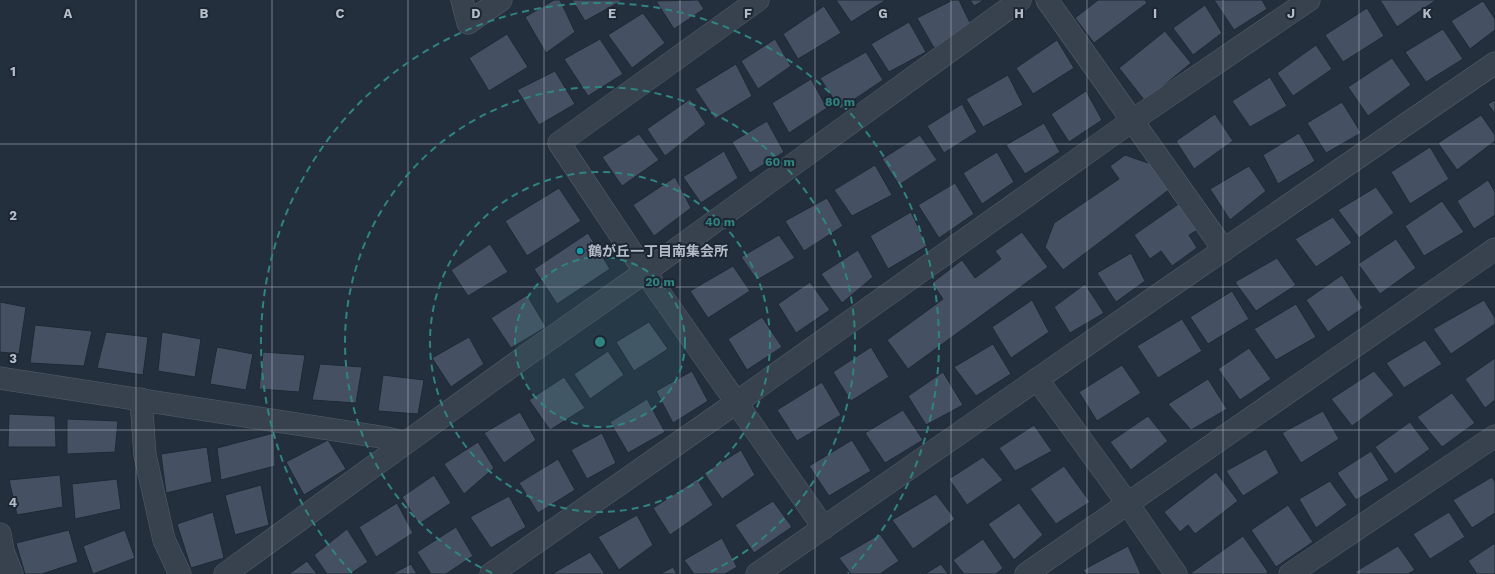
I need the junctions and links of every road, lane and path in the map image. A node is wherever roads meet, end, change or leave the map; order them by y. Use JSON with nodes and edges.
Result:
{"nodes":[{"id":1,"x":462,"y":0,"type":"edge"},
{"id":2,"x":501,"y":0,"type":"edge"},
{"id":3,"x":758,"y":0,"type":"edge"},
{"id":4,"x":1020,"y":0,"type":"edge"},
{"id":5,"x":1047,"y":0,"type":"edge"},
{"id":6,"x":1309,"y":0,"type":"edge"},
{"id":7,"x":1495,"y":64,"type":"edge"},
{"id":8,"x":1133,"y":120,"type":"junction"},
{"id":9,"x":1495,"y":249,"type":"edge"},
{"id":10,"x":1224,"y":250,"type":"junction"},
{"id":11,"x":645,"y":272,"type":"junction"},
{"id":12,"x":0,"y":378,"type":"edge"},
{"id":13,"x":1037,"y":379,"type":"junction"},
{"id":14,"x":141,"y":400,"type":"junction"},
{"id":15,"x":737,"y":402,"type":"junction"},
{"id":16,"x":1495,"y":436,"type":"edge"},
{"id":17,"x":405,"y":443,"type":"junction"},
{"id":18,"x":1128,"y":504,"type":"junction"},
{"id":19,"x":824,"y":528,"type":"junction"},
{"id":20,"x":0,"y":534,"type":"edge"},
{"id":21,"x":12,"y":574,"type":"edge"},
{"id":22,"x":180,"y":574,"type":"edge"},
{"id":23,"x":225,"y":574,"type":"edge"},
{"id":24,"x":492,"y":574,"type":"edge"},
{"id":25,"x":757,"y":574,"type":"edge"},
{"id":26,"x":1026,"y":574,"type":"edge"},
{"id":27,"x":1176,"y":574,"type":"edge"},
{"id":28,"x":1290,"y":574,"type":"edge"}],
"edges":[{"from":1,"to":2,"type":"street"},
{"from":3,"to":11,"type":"street"},
{"from":4,"to":11,"type":"street"},
{"from":5,"to":8,"type":"street"},
{"from":6,"to":8,"type":"street"},
{"from":7,"to":10,"type":"street"},
{"from":8,"to":10,"type":"street"},
{"from":8,"to":15,"type":"street"},
{"from":9,"to":18,"type":"street"},
{"from":10,"to":13,"type":"street"},
{"from":11,"to":15,"type":"street"},
{"from":11,"to":17,"type":"street"},
{"from":12,"to":14,"type":"street"},
{"from":13,"to":18,"type":"street"},
{"from":13,"to":19,"type":"street"},
{"from":14,"to":17,"type":"street"},
{"from":14,"to":22,"type":"street"},
{"from":15,"to":19,"type":"street"},
{"from":15,"to":24,"type":"street"},
{"from":16,"to":28,"type":"street"},
{"from":17,"to":23,"type":"street"},
{"from":18,"to":26,"type":"street"},
{"from":18,"to":27,"type":"street"},
{"from":19,"to":25,"type":"street"},
{"from":20,"to":21,"type":"street"}]}
